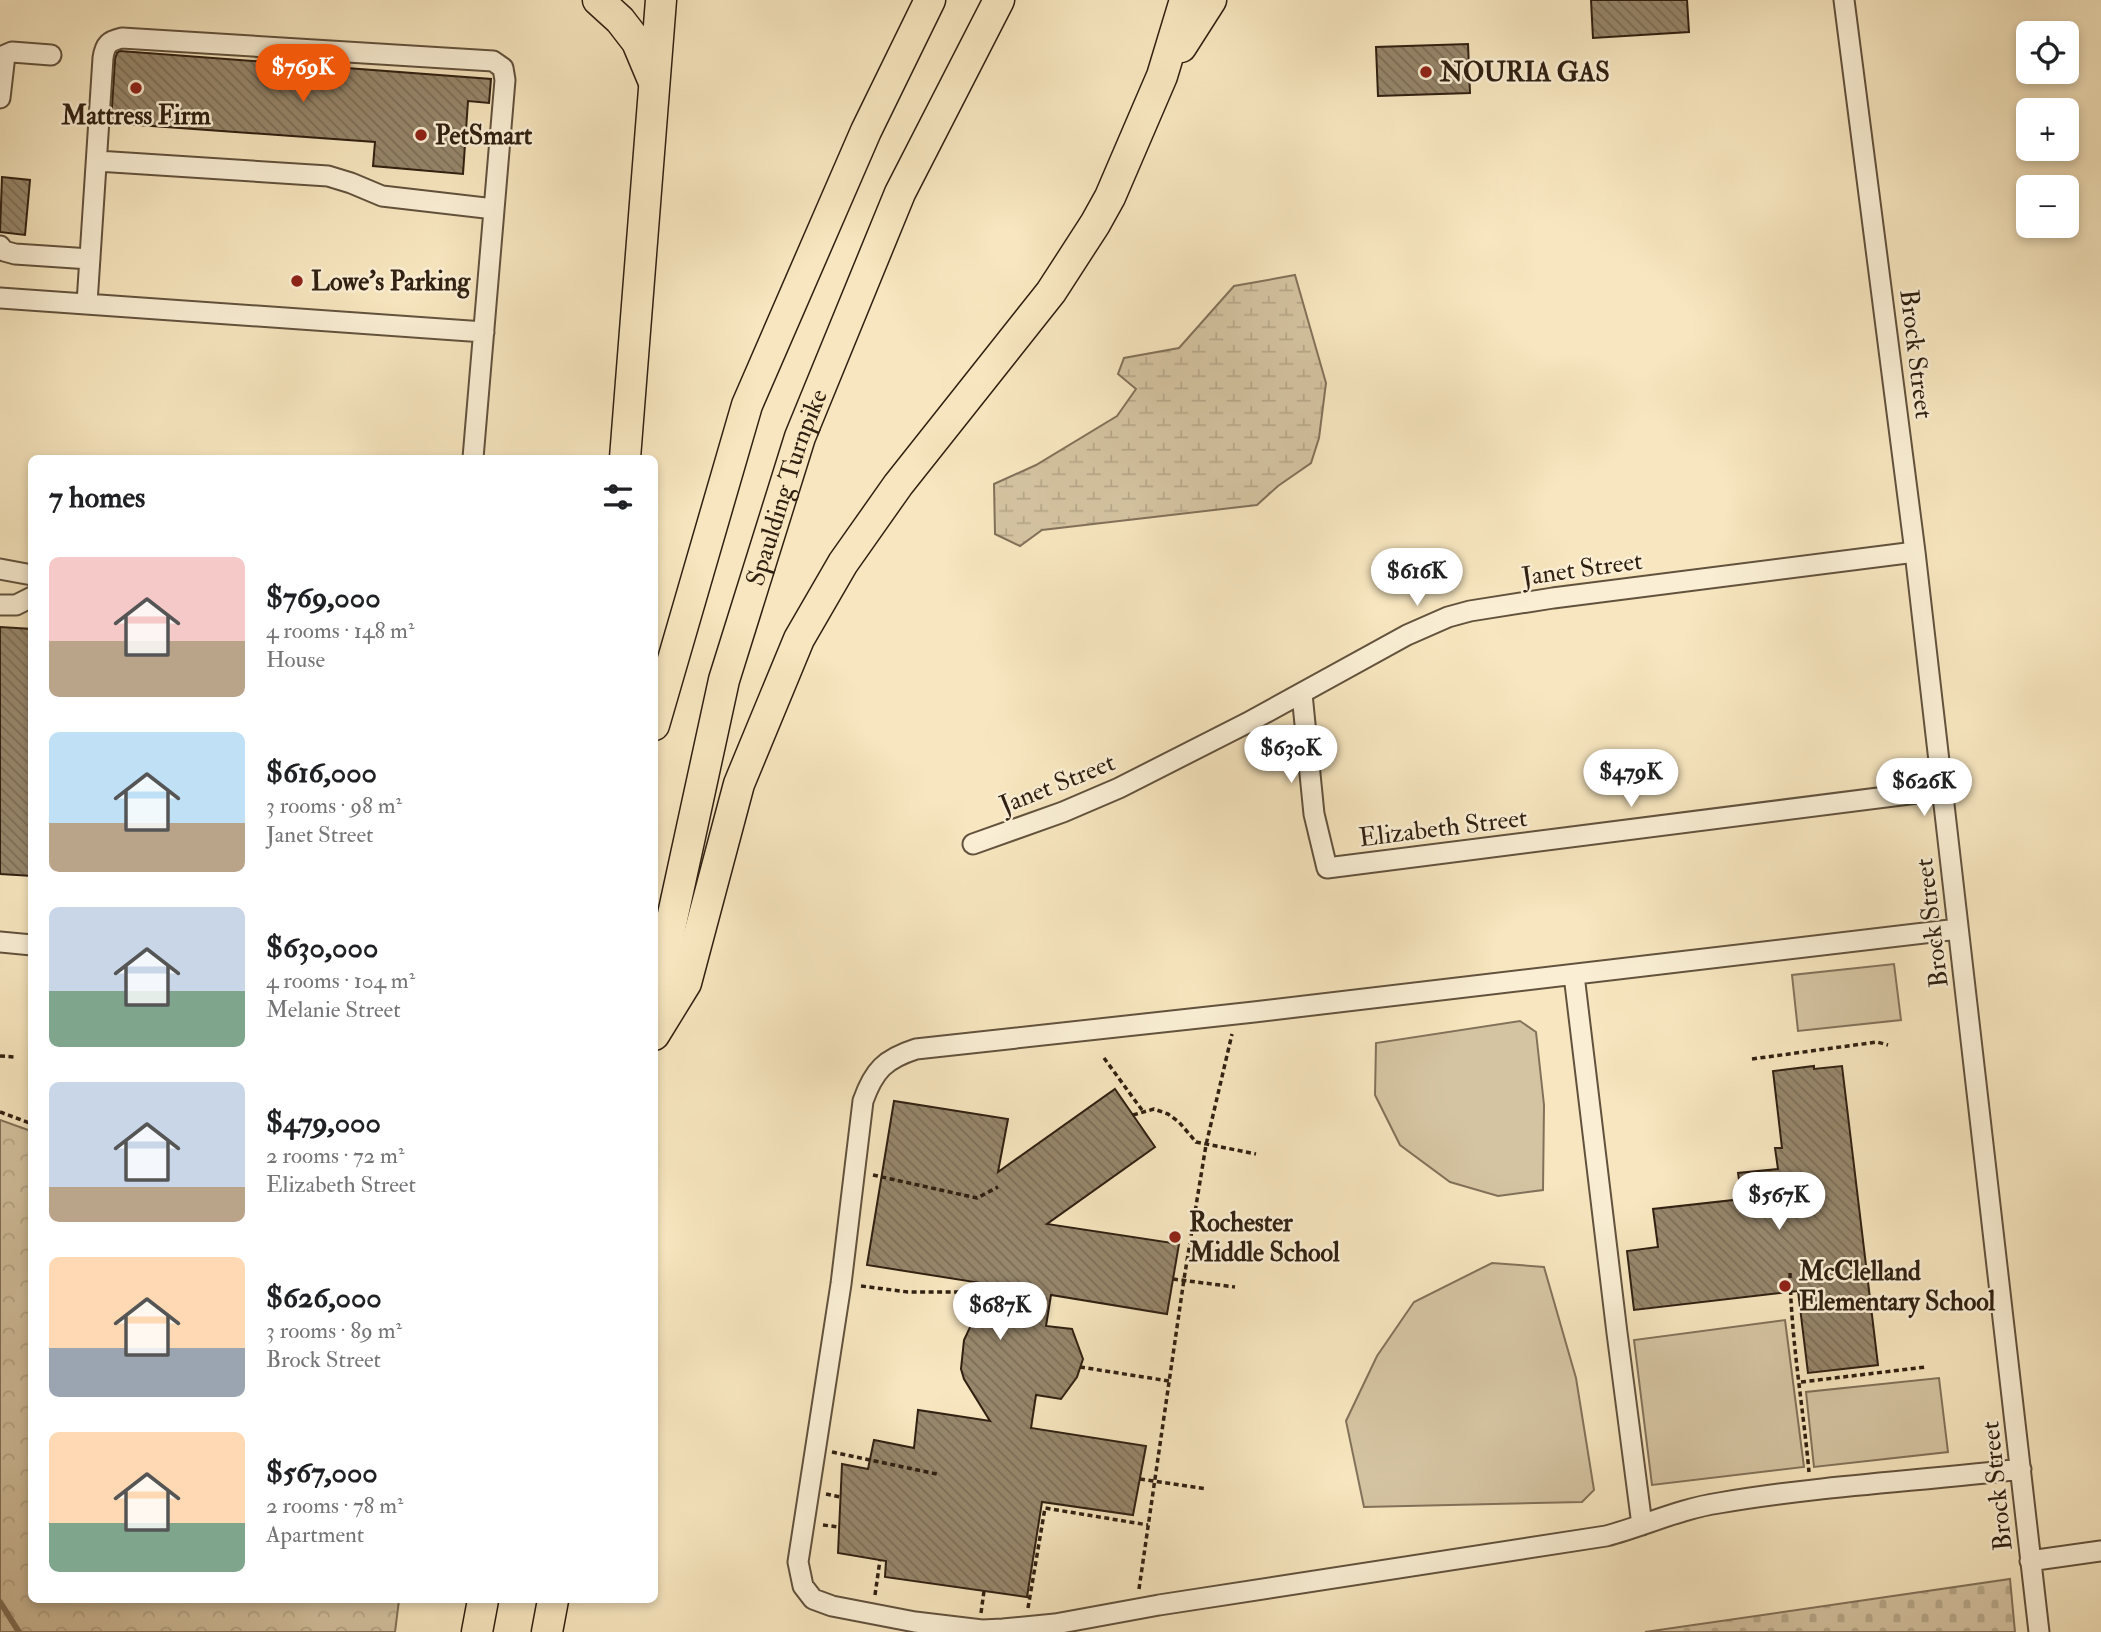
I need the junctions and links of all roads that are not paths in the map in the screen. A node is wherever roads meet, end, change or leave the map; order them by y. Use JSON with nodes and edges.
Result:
{"nodes":[{"id":1,"x":598,"y":0,"type":"edge"},
{"id":2,"x":661,"y":0,"type":"edge"},
{"id":3,"x":930,"y":0,"type":"edge"},
{"id":4,"x":999,"y":0,"type":"edge"},
{"id":5,"x":1185,"y":0,"type":"edge"},
{"id":6,"x":1211,"y":0,"type":"edge"},
{"id":7,"x":1844,"y":0,"type":"edge"},
{"id":8,"x":6,"y":53,"type":"edge"},
{"id":9,"x":51,"y":55,"type":"dead end"},
{"id":10,"x":1162,"y":76,"type":"junction"},
{"id":11,"x":654,"y":83,"type":"junction"},
{"id":12,"x":0,"y":98,"type":"edge"},
{"id":13,"x":97,"y":161,"type":"junction"},
{"id":14,"x":494,"y":209,"type":"junction"},
{"id":15,"x":0,"y":246,"type":"edge"},
{"id":16,"x":61,"y":258,"type":"junction"},
{"id":17,"x":90,"y":259,"type":"junction"},
{"id":18,"x":0,"y":262,"type":"edge"},
{"id":19,"x":0,"y":298,"type":"edge"},
{"id":20,"x":87,"y":303,"type":"junction"},
{"id":21,"x":484,"y":332,"type":"junction"},
{"id":22,"x":473,"y":455,"type":"edge"},
{"id":23,"x":625,"y":455,"type":"edge"},
{"id":24,"x":1915,"y":552,"type":"junction"},
{"id":25,"x":0,"y":569,"type":"edge"},
{"id":26,"x":28,"y":574,"type":"edge"},
{"id":27,"x":28,"y":599,"type":"edge"},
{"id":28,"x":0,"y":605,"type":"edge"},
{"id":29,"x":1302,"y":694,"type":"junction"},
{"id":30,"x":658,"y":711,"type":"edge"},
{"id":31,"x":1941,"y":790,"type":"junction"},
{"id":32,"x":973,"y":844,"type":"dead end"},
{"id":33,"x":1958,"y":929,"type":"junction"},
{"id":34,"x":0,"y":942,"type":"edge"},
{"id":35,"x":28,"y":945,"type":"edge"},
{"id":36,"x":1574,"y":975,"type":"junction"},
{"id":37,"x":658,"y":984,"type":"edge"},
{"id":38,"x":658,"y":1029,"type":"edge"},
{"id":39,"x":2021,"y":1469,"type":"junction"},
{"id":40,"x":1642,"y":1525,"type":"junction"},
{"id":41,"x":2101,"y":1551,"type":"edge"},
{"id":42,"x":2031,"y":1561,"type":"junction"},
{"id":43,"x":482,"y":1603,"type":"edge"},
{"id":44,"x":552,"y":1603,"type":"edge"},
{"id":45,"x":477,"y":1632,"type":"edge"},
{"id":46,"x":547,"y":1632,"type":"edge"},
{"id":47,"x":2039,"y":1632,"type":"edge"}],
"edges":[{"from":1,"to":11,"type":"highway"},
{"from":2,"to":11,"type":"highway"},
{"from":3,"to":30,"type":"highway"},
{"from":4,"to":37,"type":"highway","name":"Spaulding Turnpike"},
{"from":5,"to":10,"type":"highway"},
{"from":6,"to":10,"type":"highway"},
{"from":7,"to":24,"type":"street","name":"Brock Street"},
{"from":8,"to":9,"type":"street"},
{"from":8,"to":12,"type":"street"},
{"from":10,"to":38,"type":"highway"},
{"from":11,"to":23,"type":"highway"},
{"from":13,"to":14,"type":"street"},
{"from":13,"to":14,"type":"street"},
{"from":13,"to":17,"type":"street"},
{"from":14,"to":21,"type":"street"},
{"from":15,"to":16,"type":"street"},
{"from":16,"to":17,"type":"street"},
{"from":16,"to":18,"type":"street"},
{"from":17,"to":20,"type":"street"},
{"from":19,"to":20,"type":"street"},
{"from":20,"to":21,"type":"street"},
{"from":21,"to":22,"type":"street"},
{"from":24,"to":29,"type":"street","name":"Janet Street"},
{"from":24,"to":31,"type":"street","name":"Brock Street"},
{"from":25,"to":26,"type":"street"},
{"from":27,"to":28,"type":"street"},
{"from":29,"to":31,"type":"street","name":"Elizabeth Street"},
{"from":29,"to":32,"type":"street","name":"Janet Street"},
{"from":31,"to":33,"type":"street","name":"Brock Street"},
{"from":33,"to":36,"type":"street"},
{"from":33,"to":39,"type":"street","name":"Brock Street"},
{"from":34,"to":35,"type":"street"},
{"from":36,"to":40,"type":"street"},
{"from":36,"to":40,"type":"street"},
{"from":39,"to":40,"type":"street"},
{"from":39,"to":42,"type":"street","name":"Brock Street"},
{"from":41,"to":42,"type":"street"},
{"from":42,"to":47,"type":"street","name":"Brock Street"},
{"from":43,"to":45,"type":"highway"},
{"from":44,"to":46,"type":"highway"}]}
